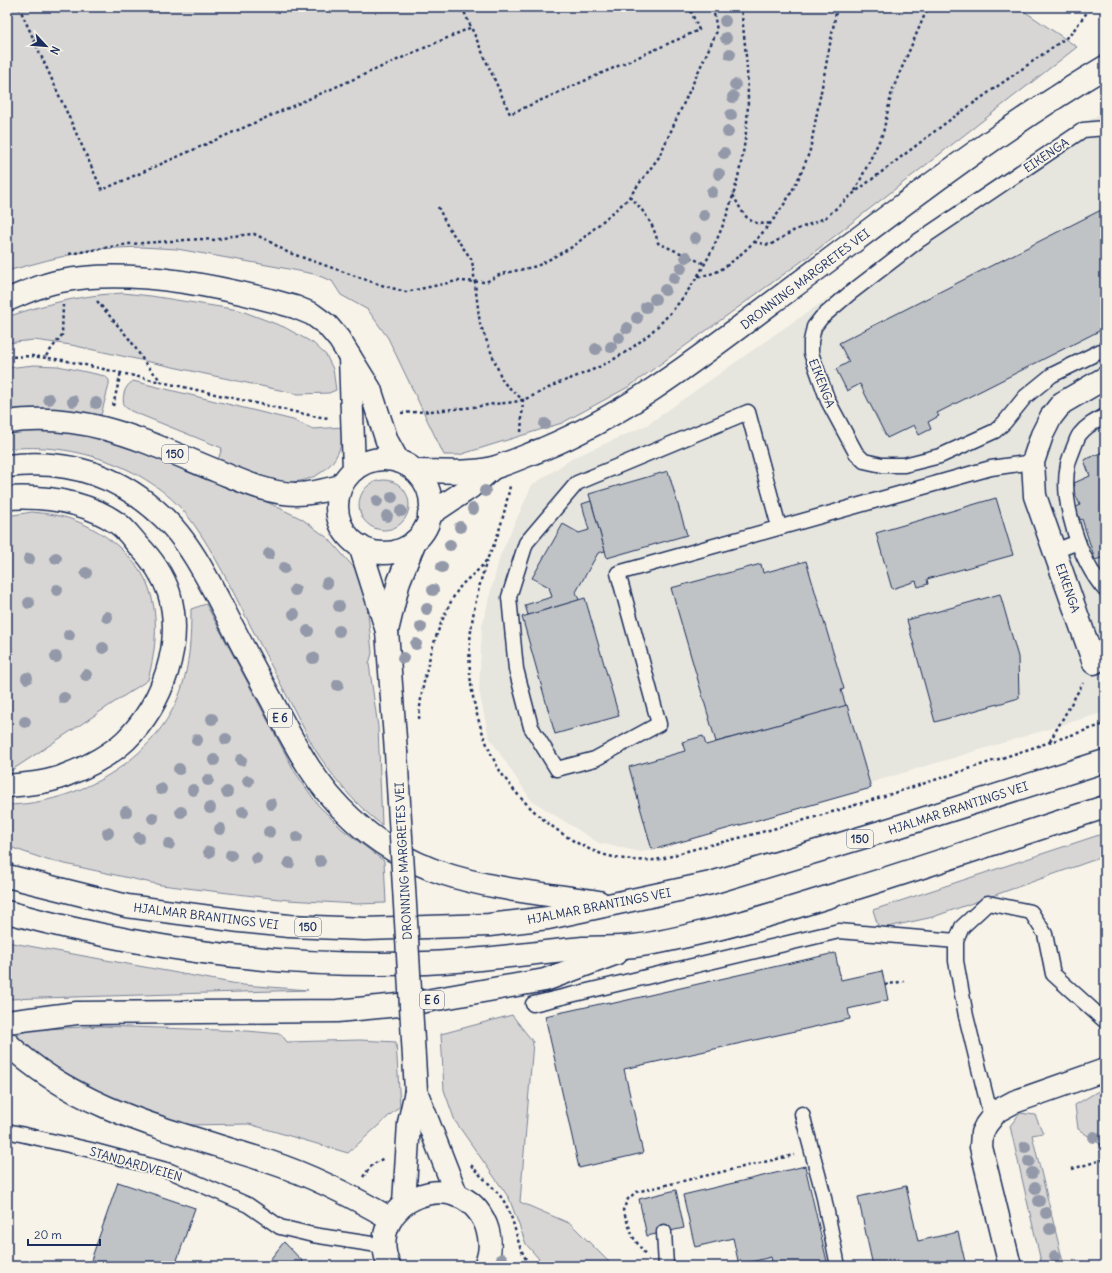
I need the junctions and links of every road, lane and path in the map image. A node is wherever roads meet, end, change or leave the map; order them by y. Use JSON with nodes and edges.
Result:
{"nodes":[{"id":1,"x":19,"y":7,"type":"edge"},
{"id":2,"x":462,"y":7,"type":"edge"},
{"id":3,"x":689,"y":7,"type":"edge"},
{"id":4,"x":712,"y":7,"type":"edge"},
{"id":5,"x":741,"y":7,"type":"edge"},
{"id":6,"x":837,"y":7,"type":"edge"},
{"id":7,"x":928,"y":7,"type":"edge"},
{"id":8,"x":1092,"y":7,"type":"edge"},
{"id":9,"x":472,"y":27,"type":"junction"},
{"id":10,"x":1105,"y":67,"type":"edge"},
{"id":11,"x":1105,"y":128,"type":"edge"},
{"id":12,"x":854,"y":193,"type":"junction"},
{"id":13,"x":732,"y":194,"type":"junction"},
{"id":14,"x":630,"y":196,"type":"junction"},
{"id":15,"x":438,"y":207,"type":"dead end"},
{"id":16,"x":772,"y":222,"type":"junction"},
{"id":17,"x":754,"y":242,"type":"junction"},
{"id":18,"x":65,"y":255,"type":"dead end"},
{"id":19,"x":705,"y":264,"type":"junction"},
{"id":20,"x":698,"y":276,"type":"junction"},
{"id":21,"x":476,"y":281,"type":"junction"},
{"id":22,"x":94,"y":299,"type":"dead end"},
{"id":23,"x":7,"y":300,"type":"edge"},
{"id":24,"x":62,"y":301,"type":"dead end"},
{"id":25,"x":1105,"y":349,"type":"edge"},
{"id":26,"x":46,"y":356,"type":"junction"},
{"id":27,"x":7,"y":357,"type":"edge"},
{"id":28,"x":350,"y":357,"type":"junction"},
{"id":29,"x":121,"y":372,"type":"junction"},
{"id":30,"x":1105,"y":378,"type":"edge"},
{"id":31,"x":162,"y":382,"type":"junction"},
{"id":32,"x":523,"y":400,"type":"junction"},
{"id":33,"x":113,"y":409,"type":"dead end"},
{"id":34,"x":400,"y":413,"type":"dead end"},
{"id":35,"x":1105,"y":416,"type":"edge"},
{"id":36,"x":336,"y":418,"type":"dead end"},
{"id":37,"x":7,"y":422,"type":"edge"},
{"id":38,"x":520,"y":438,"type":"dead end"},
{"id":39,"x":1032,"y":462,"type":"junction"},
{"id":40,"x":7,"y":466,"type":"edge"},
{"id":41,"x":407,"y":466,"type":"junction"},
{"id":42,"x":492,"y":468,"type":"junction"},
{"id":43,"x":354,"y":469,"type":"junction"},
{"id":44,"x":511,"y":482,"type":"dead end"},
{"id":45,"x":341,"y":486,"type":"junction"},
{"id":46,"x":7,"y":498,"type":"edge"},
{"id":47,"x":429,"y":515,"type":"junction"},
{"id":48,"x":779,"y":527,"type":"junction"},
{"id":49,"x":415,"y":541,"type":"junction"},
{"id":50,"x":1078,"y":542,"type":"junction"},
{"id":51,"x":360,"y":546,"type":"junction"},
{"id":52,"x":1055,"y":551,"type":"junction"},
{"id":53,"x":487,"y":560,"type":"junction"},
{"id":54,"x":1105,"y":590,"type":"edge"},
{"id":55,"x":387,"y":631,"type":"junction"},
{"id":56,"x":1100,"y":665,"type":"edge"},
{"id":57,"x":418,"y":723,"type":"dead end"},
{"id":58,"x":1105,"y":724,"type":"edge"},
{"id":59,"x":1050,"y":742,"type":"junction"},
{"id":60,"x":1105,"y":761,"type":"edge"},
{"id":61,"x":7,"y":786,"type":"edge"},
{"id":62,"x":1105,"y":807,"type":"edge"},
{"id":63,"x":7,"y":876,"type":"edge"},
{"id":64,"x":612,"y":904,"type":"junction"},
{"id":65,"x":7,"y":912,"type":"edge"},
{"id":66,"x":956,"y":941,"type":"junction"},
{"id":67,"x":635,"y":946,"type":"junction"},
{"id":68,"x":904,"y":981,"type":"dead end"},
{"id":69,"x":885,"y":985,"type":"dead end"},
{"id":70,"x":533,"y":1004,"type":"dead end"},
{"id":71,"x":7,"y":1022,"type":"edge"},
{"id":72,"x":1105,"y":1022,"type":"edge"},
{"id":73,"x":7,"y":1043,"type":"edge"},
{"id":74,"x":1105,"y":1070,"type":"edge"},
{"id":75,"x":416,"y":1091,"type":"junction"},
{"id":76,"x":802,"y":1114,"type":"dead end"},
{"id":77,"x":991,"y":1117,"type":"junction"},
{"id":78,"x":7,"y":1131,"type":"edge"},
{"id":79,"x":812,"y":1150,"type":"junction"},
{"id":80,"x":386,"y":1157,"type":"dead end"},
{"id":81,"x":1104,"y":1159,"type":"edge"},
{"id":82,"x":1072,"y":1168,"type":"dead end"},
{"id":83,"x":360,"y":1181,"type":"dead end"},
{"id":84,"x":457,"y":1196,"type":"junction"},
{"id":85,"x":397,"y":1211,"type":"junction"},
{"id":86,"x":664,"y":1232,"type":"dead end"},
{"id":87,"x":386,"y":1256,"type":"edge"},
{"id":88,"x":649,"y":1260,"type":"dead end"},
{"id":89,"x":488,"y":1264,"type":"edge"},
{"id":90,"x":666,"y":1266,"type":"edge"},
{"id":91,"x":838,"y":1266,"type":"edge"},
{"id":92,"x":1010,"y":1266,"type":"edge"}],
"edges":[{"from":1,"to":9,"type":"path"},
{"from":2,"to":9,"type":"path"},
{"from":3,"to":9,"type":"path"},
{"from":4,"to":14,"type":"path"},
{"from":5,"to":13,"type":"path"},
{"from":6,"to":16,"type":"path"},
{"from":7,"to":12,"type":"path"},
{"from":8,"to":12,"type":"path"},
{"from":10,"to":42,"type":"main road","name":"DRONNING MARGRETES VEI"},
{"from":11,"to":25,"type":"lane","name":"EIKENGA"},
{"from":12,"to":17,"type":"path"},
{"from":13,"to":16,"type":"path"},
{"from":13,"to":19,"type":"path"},
{"from":14,"to":19,"type":"path"},
{"from":14,"to":21,"type":"path"},
{"from":15,"to":21,"type":"path"},
{"from":16,"to":17,"type":"path"},
{"from":17,"to":20,"type":"path"},
{"from":18,"to":21,"type":"path"},
{"from":19,"to":20,"type":"path"},
{"from":20,"to":32,"type":"path"},
{"from":21,"to":32,"type":"path"},
{"from":22,"to":31,"type":"path"},
{"from":23,"to":28,"type":"main road","name":"DRONNING MARGRETES VEI"},
{"from":24,"to":26,"type":"path"},
{"from":26,"to":27,"type":"path"},
{"from":26,"to":29,"type":"path"},
{"from":28,"to":41,"type":"main road","name":"DRONNING MARGRETES VEI"},
{"from":28,"to":43,"type":"main road","name":"DRONNING MARGRETES VEI"},
{"from":29,"to":31,"type":"path"},
{"from":29,"to":33,"type":"path"},
{"from":30,"to":39,"type":"main road","name":"EIKENGA"},
{"from":31,"to":36,"type":"path"},
{"from":32,"to":34,"type":"path"},
{"from":32,"to":38,"type":"path"},
{"from":35,"to":50,"type":"lane"},
{"from":37,"to":45,"type":"main road","number":"150"},
{"from":39,"to":48,"type":"lane"},
{"from":39,"to":52,"type":"main road","name":"EIKENGA"},
{"from":40,"to":64,"type":"main road","number":"E 6"},
{"from":41,"to":42,"type":"main road","name":"DRONNING MARGRETES VEI"},
{"from":41,"to":43,"type":"main road","name":"DRONNING MARGRETES VEI"},
{"from":41,"to":47,"type":"main road","name":"DRONNING MARGRETES VEI"},
{"from":42,"to":47,"type":"main road","name":"DRONNING MARGRETES VEI"},
{"from":43,"to":45,"type":"main road","name":"DRONNING MARGRETES VEI"},
{"from":44,"to":53,"type":"path"},
{"from":45,"to":51,"type":"main road","name":"DRONNING MARGRETES VEI"},
{"from":46,"to":61,"type":"main road"},
{"from":47,"to":49,"type":"main road","name":"DRONNING MARGRETES VEI"},
{"from":48,"to":48,"type":"lane"},
{"from":49,"to":51,"type":"main road","name":"DRONNING MARGRETES VEI"},
{"from":49,"to":55,"type":"main road","name":"DRONNING MARGRETES VEI"},
{"from":50,"to":52,"type":"lane"},
{"from":50,"to":54,"type":"lane"},
{"from":51,"to":55,"type":"main road","name":"DRONNING MARGRETES VEI"},
{"from":52,"to":56,"type":"main road","name":"EIKENGA"},
{"from":53,"to":57,"type":"path"},
{"from":53,"to":59,"type":"path"},
{"from":55,"to":75,"type":"main road","name":"DRONNING MARGRETES VEI","bridge":true},
{"from":56,"to":59,"type":"path"},
{"from":58,"to":59,"type":"path"},
{"from":60,"to":64,"type":"main road","name":"HJALMAR BRANTINGS VEI","number":"150"},
{"from":62,"to":67,"type":"main road"},
{"from":63,"to":64,"type":"main road","name":"HJALMAR BRANTINGS VEI","number":"150"},
{"from":65,"to":67,"type":"main road"},
{"from":66,"to":70,"type":"lane"},
{"from":66,"to":72,"type":"lane"},
{"from":66,"to":77,"type":"lane"},
{"from":67,"to":71,"type":"main road","number":"E 6"},
{"from":68,"to":69,"type":"path"},
{"from":73,"to":85,"type":"main road"},
{"from":74,"to":77,"type":"main road"},
{"from":75,"to":84,"type":"main road","name":"DRONNING MARGRETES VEI"},
{"from":75,"to":85,"type":"main road","name":"DRONNING MARGRETES VEI"},
{"from":76,"to":79,"type":"lane"},
{"from":77,"to":92,"type":"main road"},
{"from":78,"to":87,"type":"lane","name":"STANDARDVEIEN"},
{"from":79,"to":88,"type":"path"},
{"from":79,"to":91,"type":"lane"},
{"from":80,"to":83,"type":"path"},
{"from":81,"to":82,"type":"path"},
{"from":84,"to":85,"type":"main road"},
{"from":84,"to":89,"type":"main road"},
{"from":85,"to":87,"type":"main road","name":"DRONNING MARGRETES VEI"},
{"from":86,"to":90,"type":"lane"}]}
